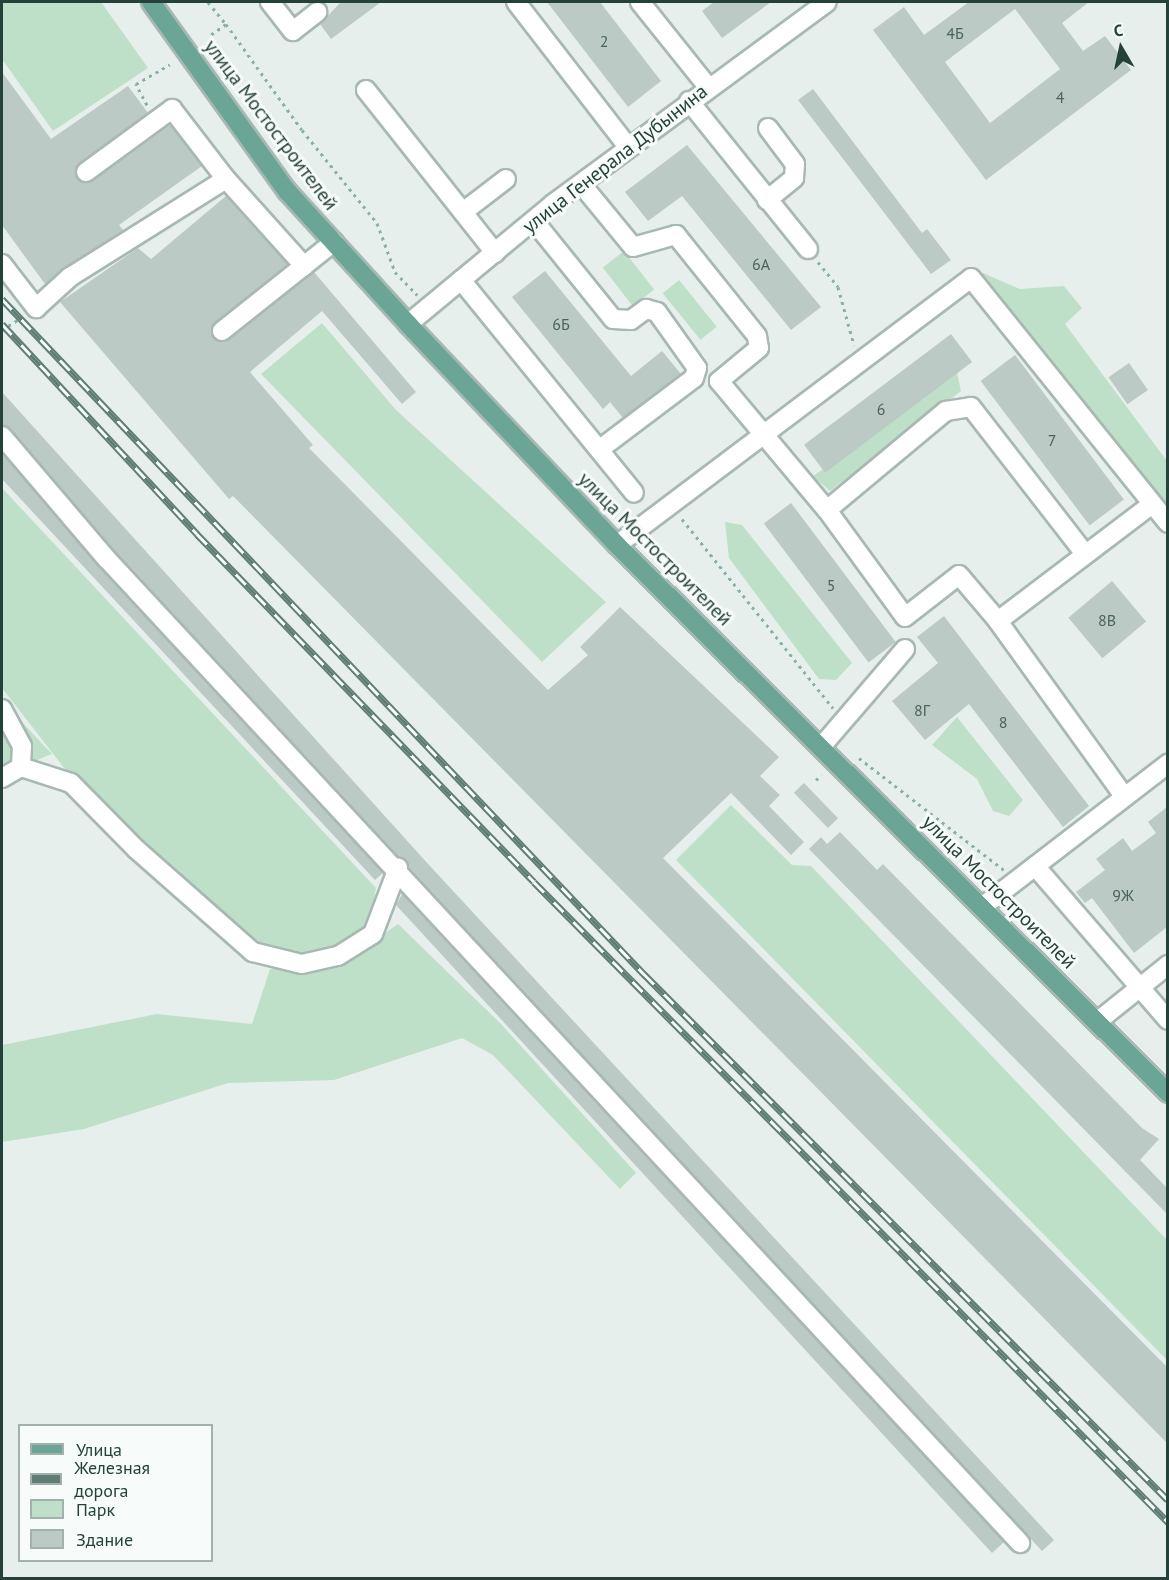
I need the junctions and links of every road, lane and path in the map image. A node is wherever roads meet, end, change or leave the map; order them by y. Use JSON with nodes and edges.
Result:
{"nodes":[{"id":1,"x":151,"y":2,"type":"edge"},
{"id":2,"x":208,"y":2,"type":"edge"},
{"id":3,"x":270,"y":2,"type":"edge"},
{"id":4,"x":516,"y":2,"type":"edge"},
{"id":5,"x":827,"y":2,"type":"edge"},
{"id":6,"x":648,"y":4,"type":"edge"},
{"id":7,"x":317,"y":12,"type":"dead end"},
{"id":8,"x":226,"y":24,"type":"junction"},
{"id":9,"x":210,"y":35,"type":"dead end"},
{"id":10,"x":170,"y":64,"type":"dead end"},
{"id":11,"x":708,"y":87,"type":"junction"},
{"id":12,"x":366,"y":90,"type":"dead end"},
{"id":13,"x":689,"y":101,"type":"junction"},
{"id":14,"x":158,"y":120,"type":"junction"},
{"id":15,"x":768,"y":128,"type":"dead end"},
{"id":16,"x":628,"y":147,"type":"junction"},
{"id":17,"x":86,"y":171,"type":"dead end"},
{"id":18,"x":226,"y":179,"type":"junction"},
{"id":19,"x":506,"y":179,"type":"dead end"},
{"id":20,"x":582,"y":185,"type":"junction"},
{"id":21,"x":767,"y":200,"type":"junction"},
{"id":22,"x":463,"y":212,"type":"junction"},
{"id":23,"x":534,"y":221,"type":"junction"},
{"id":24,"x":334,"y":242,"type":"junction"},
{"id":25,"x":808,"y":249,"type":"joint"},
{"id":26,"x":495,"y":252,"type":"junction"},
{"id":27,"x":2,"y":264,"type":"edge"},
{"id":28,"x":304,"y":266,"type":"junction"},
{"id":29,"x":461,"y":280,"type":"junction"},
{"id":30,"x":429,"y":307,"type":"junction"},
{"id":31,"x":36,"y":308,"type":"junction"},
{"id":32,"x":408,"y":324,"type":"junction"},
{"id":33,"x":2,"y":330,"type":"edge"},
{"id":34,"x":222,"y":331,"type":"dead end"},
{"id":35,"x":859,"y":362,"type":"junction"},
{"id":36,"x":764,"y":434,"type":"junction"},
{"id":37,"x":2,"y":436,"type":"edge"},
{"id":38,"x":600,"y":449,"type":"junction"},
{"id":39,"x":634,"y":493,"type":"dead end"},
{"id":40,"x":1152,"y":504,"type":"junction"},
{"id":41,"x":827,"y":510,"type":"junction"},
{"id":42,"x":1167,"y":523,"type":"edge"},
{"id":43,"x":617,"y":545,"type":"junction"},
{"id":44,"x":1085,"y":554,"type":"junction"},
{"id":45,"x":998,"y":621,"type":"junction"},
{"id":46,"x":905,"y":649,"type":"dead end"},
{"id":47,"x":2,"y":709,"type":"edge"},
{"id":48,"x":820,"y":747,"type":"junction"},
{"id":49,"x":1167,"y":764,"type":"edge"},
{"id":50,"x":21,"y":766,"type":"junction"},
{"id":51,"x":2,"y":778,"type":"edge"},
{"id":52,"x":1124,"y":796,"type":"junction"},
{"id":53,"x":1035,"y":866,"type":"junction"},
{"id":54,"x":398,"y":868,"type":"junction"},
{"id":55,"x":982,"y":907,"type":"junction"},
{"id":56,"x":1167,"y":965,"type":"edge"},
{"id":57,"x":1137,"y":987,"type":"junction"},
{"id":58,"x":1167,"y":1020,"type":"edge"},
{"id":59,"x":1098,"y":1021,"type":"junction"},
{"id":60,"x":1167,"y":1093,"type":"edge"},
{"id":61,"x":1020,"y":1543,"type":"dead end"}],
"edges":[{"from":1,"to":24,"type":"main road","name":"улица Мостостроителей"},
{"from":2,"to":8,"type":"path"},
{"from":3,"to":7,"type":"street"},
{"from":4,"to":16,"type":"street"},
{"from":5,"to":11,"type":"street","name":"улица Генерала Дубынина"},
{"from":6,"to":11,"type":"street"},
{"from":8,"to":9,"type":"path"},
{"from":8,"to":30,"type":"path"},
{"from":10,"to":14,"type":"path"},
{"from":11,"to":13,"type":"street","name":"улица Генерала Дубынина"},
{"from":12,"to":22,"type":"street"},
{"from":13,"to":16,"type":"street","name":"улица Генерала Дубынина"},
{"from":13,"to":21,"type":"street"},
{"from":14,"to":17,"type":"street"},
{"from":14,"to":18,"type":"street"},
{"from":15,"to":21,"type":"street"},
{"from":16,"to":20,"type":"street","name":"улица Генерала Дубынина"},
{"from":18,"to":28,"type":"street"},
{"from":18,"to":31,"type":"street"},
{"from":19,"to":22,"type":"street"},
{"from":20,"to":23,"type":"street","name":"улица Генерала Дубынина"},
{"from":20,"to":36,"type":"street"},
{"from":21,"to":25,"type":"street"},
{"from":22,"to":26,"type":"street"},
{"from":23,"to":26,"type":"street","name":"улица Генерала Дубынина"},
{"from":23,"to":38,"type":"street"},
{"from":24,"to":28,"type":"street"},
{"from":24,"to":32,"type":"main road","name":"улица Мостостроителей"},
{"from":25,"to":35,"type":"path"},
{"from":26,"to":29,"type":"street","name":"улица Генерала Дубынина"},
{"from":27,"to":31,"type":"street"},
{"from":28,"to":34,"type":"street"},
{"from":29,"to":30,"type":"street","name":"улица Генерала Дубынина"},
{"from":29,"to":38,"type":"street"},
{"from":30,"to":32,"type":"street","name":"улица Генерала Дубынина"},
{"from":31,"to":33,"type":"path"},
{"from":32,"to":43,"type":"main road","name":"улица Мостостроителей"},
{"from":35,"to":36,"type":"street"},
{"from":35,"to":40,"type":"street"},
{"from":36,"to":41,"type":"street"},
{"from":36,"to":43,"type":"street"},
{"from":37,"to":54,"type":"street"},
{"from":38,"to":39,"type":"street"},
{"from":40,"to":42,"type":"street"},
{"from":40,"to":44,"type":"street"},
{"from":41,"to":44,"type":"street"},
{"from":41,"to":45,"type":"street"},
{"from":43,"to":48,"type":"main road","name":"улица Мостостроителей"},
{"from":44,"to":45,"type":"street"},
{"from":45,"to":52,"type":"street"},
{"from":46,"to":48,"type":"street"},
{"from":47,"to":50,"type":"street"},
{"from":48,"to":55,"type":"main road","name":"улица Мостостроителей"},
{"from":49,"to":52,"type":"street"},
{"from":50,"to":51,"type":"street"},
{"from":50,"to":54,"type":"street"},
{"from":52,"to":53,"type":"street"},
{"from":53,"to":55,"type":"street"},
{"from":53,"to":57,"type":"street"},
{"from":54,"to":61,"type":"street"},
{"from":55,"to":59,"type":"main road","name":"улица Мостостроителей"},
{"from":56,"to":57,"type":"street"},
{"from":57,"to":58,"type":"street"},
{"from":57,"to":59,"type":"street"},
{"from":59,"to":60,"type":"main road","name":"улица Мостостроителей"}]}
